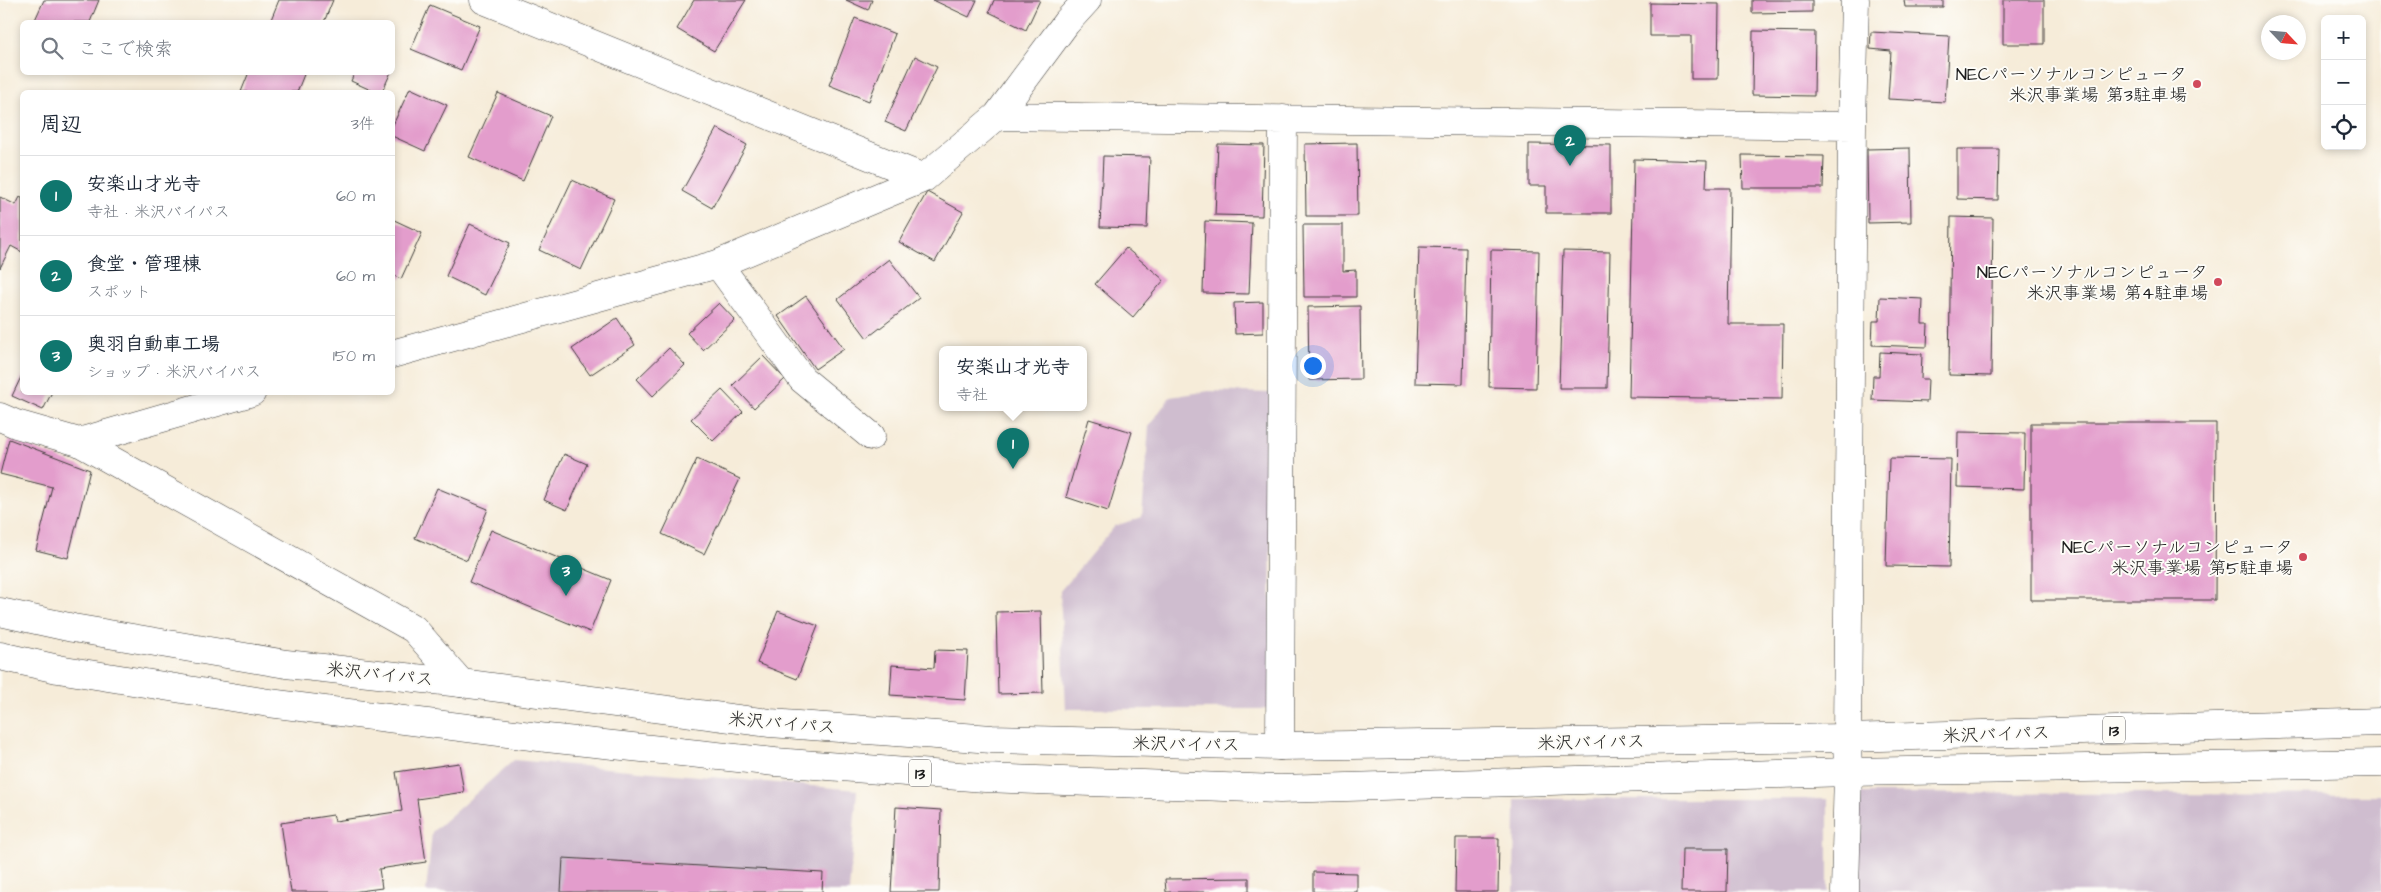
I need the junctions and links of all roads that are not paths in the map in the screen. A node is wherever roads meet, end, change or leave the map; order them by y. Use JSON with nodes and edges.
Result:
{"nodes":[{"id":1,"x":484,"y":0,"type":"edge"},
{"id":2,"x":1087,"y":0,"type":"edge"},
{"id":3,"x":1855,"y":0,"type":"edge"},
{"id":4,"x":997,"y":116,"type":"junction"},
{"id":5,"x":1283,"y":119,"type":"junction"},
{"id":6,"x":1852,"y":126,"type":"junction"},
{"id":7,"x":924,"y":178,"type":"junction"},
{"id":8,"x":718,"y":264,"type":"junction"},
{"id":9,"x":395,"y":353,"type":"edge"},
{"id":10,"x":242,"y":395,"type":"edge"},
{"id":11,"x":0,"y":417,"type":"edge"},
{"id":12,"x":871,"y":436,"type":"dead end"},
{"id":13,"x":79,"y":442,"type":"junction"},
{"id":14,"x":0,"y":612,"type":"edge"},
{"id":15,"x":0,"y":656,"type":"edge"},
{"id":16,"x":461,"y":683,"type":"junction"},
{"id":17,"x":2381,"y":722,"type":"edge"},
{"id":18,"x":1846,"y":738,"type":"junction"},
{"id":19,"x":1280,"y":746,"type":"junction"},
{"id":20,"x":2381,"y":763,"type":"edge"},
{"id":21,"x":1848,"y":772,"type":"junction"},
{"id":22,"x":1845,"y":892,"type":"edge"}],
"edges":[{"from":1,"to":7,"type":"main road"},
{"from":2,"to":4,"type":"main road"},
{"from":3,"to":6,"type":"main road"},
{"from":4,"to":5,"type":"main road"},
{"from":4,"to":7,"type":"main road"},
{"from":5,"to":6,"type":"main road"},
{"from":5,"to":19,"type":"main road"},
{"from":6,"to":18,"type":"main road"},
{"from":7,"to":8,"type":"main road"},
{"from":8,"to":9,"type":"main road"},
{"from":8,"to":12,"type":"main road"},
{"from":10,"to":13,"type":"main road"},
{"from":11,"to":13,"type":"main road"},
{"from":13,"to":16,"type":"main road"},
{"from":14,"to":16,"type":"main road","name":"米沢バイパス","number":"13"},
{"from":15,"to":21,"type":"main road","name":"米沢バイパス","number":"13"},
{"from":16,"to":19,"type":"main road","name":"米沢バイパス","number":"13"},
{"from":17,"to":18,"type":"main road","name":"米沢バイパス","number":"13"},
{"from":18,"to":19,"type":"main road","name":"米沢バイパス","number":"13"},
{"from":18,"to":21,"type":"main road"},
{"from":20,"to":21,"type":"main road","name":"米沢バイパス","number":"13"},
{"from":21,"to":22,"type":"main road"}]}
